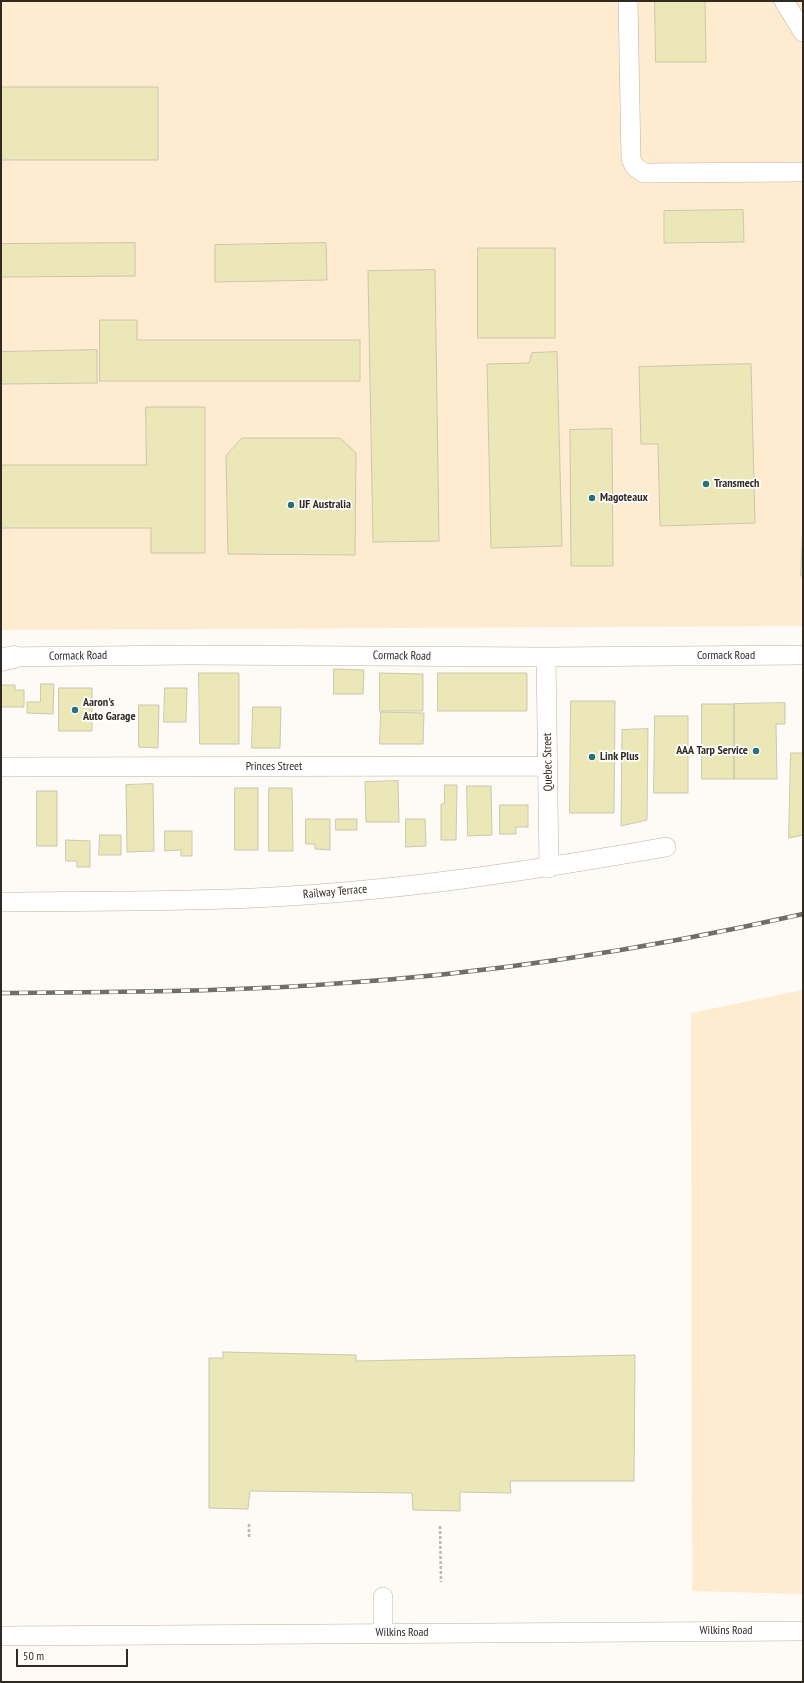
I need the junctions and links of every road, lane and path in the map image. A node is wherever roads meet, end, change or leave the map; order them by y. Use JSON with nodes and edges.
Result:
{"nodes":[{"id":1,"x":628,"y":1,"type":"edge"},
{"id":2,"x":784,"y":1,"type":"edge"},
{"id":3,"x":803,"y":32,"type":"edge"},
{"id":4,"x":803,"y":172,"type":"edge"},
{"id":5,"x":803,"y":655,"type":"edge"},
{"id":6,"x":546,"y":657,"type":"junction"},
{"id":7,"x":5,"y":658,"type":"edge"},
{"id":8,"x":548,"y":766,"type":"junction"},
{"id":9,"x":1,"y":767,"type":"edge"},
{"id":10,"x":666,"y":847,"type":"dead end"},
{"id":11,"x":549,"y":868,"type":"junction"},
{"id":12,"x":1,"y":902,"type":"edge"},
{"id":13,"x":249,"y":1524,"type":"dead end"},
{"id":14,"x":440,"y":1526,"type":"dead end"},
{"id":15,"x":249,"y":1539,"type":"dead end"},
{"id":16,"x":441,"y":1582,"type":"dead end"},
{"id":17,"x":383,"y":1597,"type":"dead end"},
{"id":18,"x":803,"y":1631,"type":"edge"},
{"id":19,"x":383,"y":1633,"type":"junction"},
{"id":20,"x":1,"y":1636,"type":"edge"}],
"edges":[{"from":1,"to":4,"type":"street"},
{"from":2,"to":3,"type":"street"},
{"from":5,"to":6,"type":"street","name":"Cormack Road"},
{"from":6,"to":7,"type":"street","name":"Cormack Road"},
{"from":6,"to":8,"type":"street","name":"Quebec Street"},
{"from":8,"to":9,"type":"street","name":"Princes Street"},
{"from":8,"to":11,"type":"street","name":"Quebec Street"},
{"from":10,"to":11,"type":"street","name":"Railway Terrace"},
{"from":11,"to":12,"type":"street","name":"Railway Terrace"},
{"from":13,"to":15,"type":"path"},
{"from":14,"to":16,"type":"path"},
{"from":17,"to":19,"type":"street"},
{"from":18,"to":19,"type":"street","name":"Wilkins Road"},
{"from":19,"to":20,"type":"street","name":"Wilkins Road"}]}
